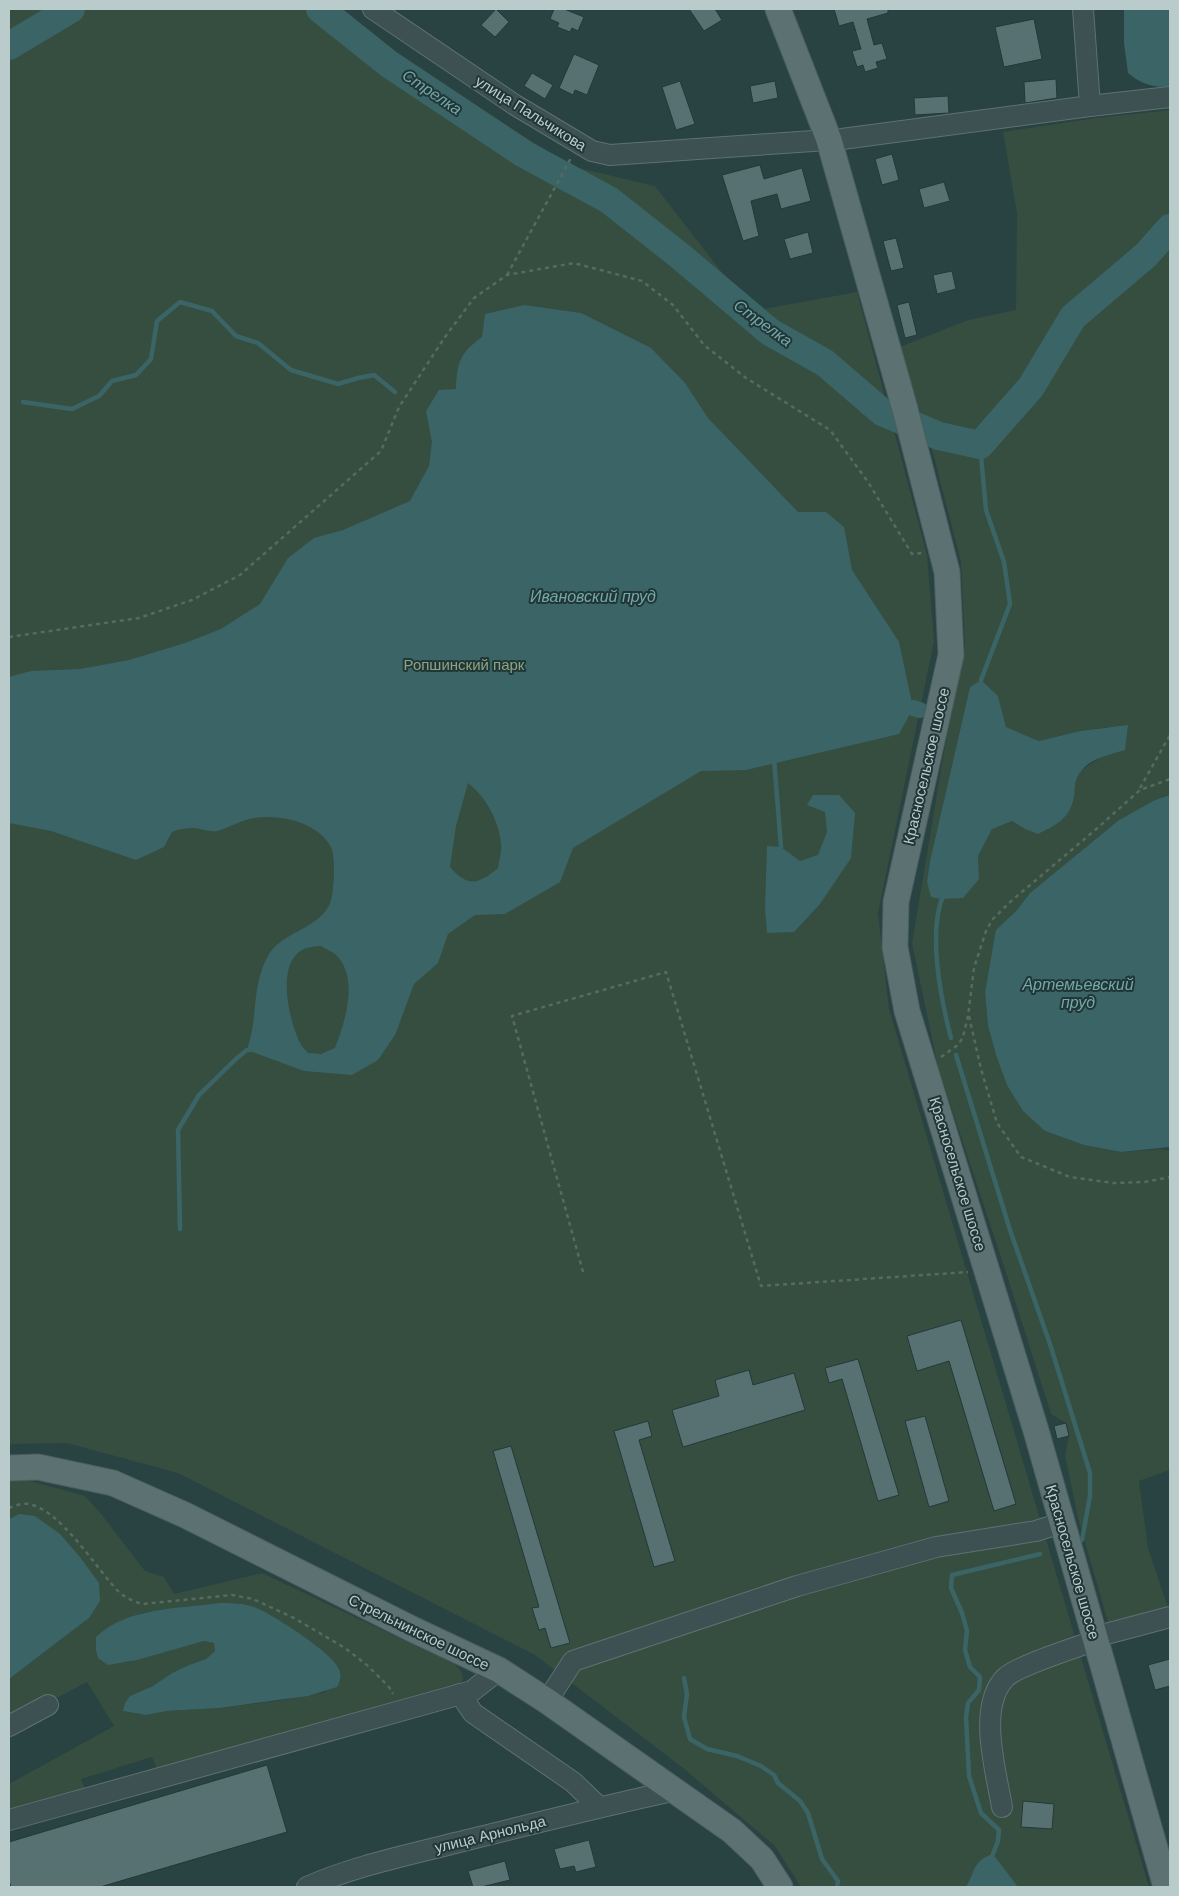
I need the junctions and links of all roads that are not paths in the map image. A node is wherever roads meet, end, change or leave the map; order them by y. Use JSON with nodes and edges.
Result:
{"nodes":[{"id":1,"x":373,"y":9,"type":"edge"},
{"id":2,"x":778,"y":9,"type":"edge"},
{"id":3,"x":1083,"y":9,"type":"edge"},
{"id":4,"x":1170,"y":97,"type":"edge"},
{"id":5,"x":1090,"y":106,"type":"junction"},
{"id":6,"x":829,"y":140,"type":"junction"},
{"id":7,"x":9,"y":1468,"type":"edge"},
{"id":8,"x":1061,"y":1523,"type":"junction"},
{"id":9,"x":1170,"y":1617,"type":"edge"},
{"id":10,"x":1096,"y":1640,"type":"junction"},
{"id":11,"x":499,"y":1670,"type":"junction"},
{"id":12,"x":460,"y":1694,"type":"junction"},
{"id":13,"x":547,"y":1701,"type":"junction"},
{"id":14,"x":48,"y":1705,"type":"dead end"},
{"id":15,"x":9,"y":1726,"type":"edge"},
{"id":16,"x":677,"y":1790,"type":"junction"},
{"id":17,"x":598,"y":1807,"type":"junction"},
{"id":18,"x":1002,"y":1807,"type":"dead end"},
{"id":19,"x":9,"y":1820,"type":"edge"},
{"id":20,"x":306,"y":1887,"type":"edge"},
{"id":21,"x":780,"y":1887,"type":"edge"},
{"id":22,"x":1166,"y":1887,"type":"edge"}],
"edges":[{"from":1,"to":6,"type":"street","name":"улица Пальчикова"},
{"from":2,"to":6,"type":"main road","name":"Красносельское шоссе"},
{"from":3,"to":5,"type":"street"},
{"from":4,"to":5,"type":"street","name":"улица Пальчикова"},
{"from":5,"to":6,"type":"street","name":"улица Пальчикова"},
{"from":6,"to":8,"type":"main road","name":"Красносельское шоссе"},
{"from":7,"to":11,"type":"main road","name":"Стрельнинское шоссе"},
{"from":8,"to":10,"type":"main road","name":"Красносельское шоссе"},
{"from":8,"to":13,"type":"street"},
{"from":9,"to":10,"type":"street"},
{"from":10,"to":18,"type":"street"},
{"from":10,"to":22,"type":"main road","name":"Красносельское шоссе"},
{"from":11,"to":12,"type":"street"},
{"from":11,"to":13,"type":"main road","name":"Стрельнинское шоссе"},
{"from":12,"to":17,"type":"street"},
{"from":12,"to":19,"type":"street"},
{"from":13,"to":16,"type":"main road","name":"Стрельнинское шоссе"},
{"from":14,"to":15,"type":"street"},
{"from":16,"to":17,"type":"street","name":"улица Арнольда"},
{"from":16,"to":21,"type":"main road","name":"Стрельнинское шоссе"},
{"from":17,"to":20,"type":"street","name":"улица Арнольда"}]}
